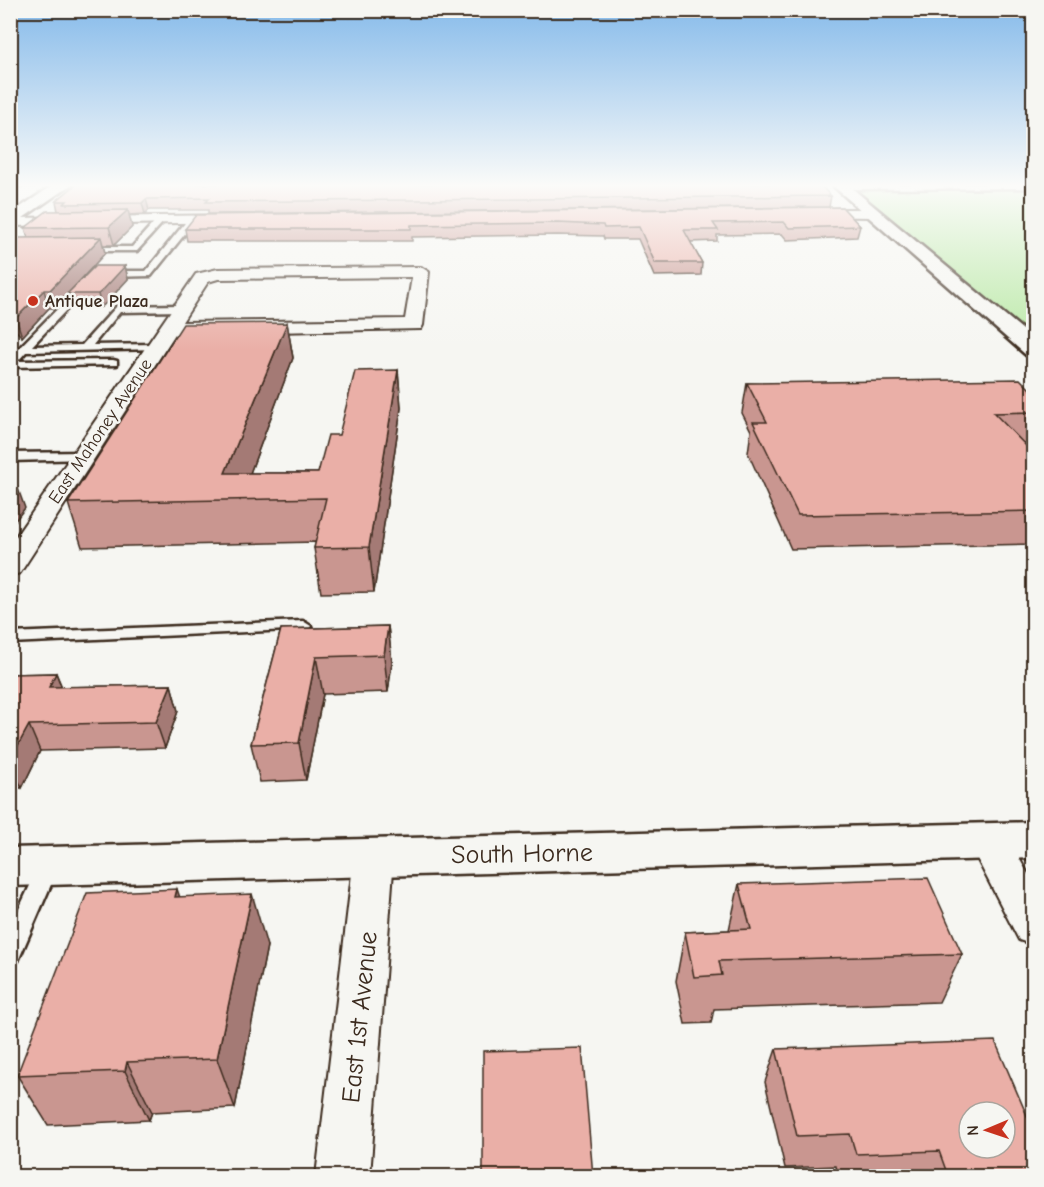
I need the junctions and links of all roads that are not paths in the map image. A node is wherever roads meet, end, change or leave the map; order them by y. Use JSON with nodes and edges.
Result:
{"nodes":[{"id":1,"x":143,"y":239,"type":"edge"},
{"id":2,"x":176,"y":239,"type":"edge"},
{"id":3,"x":903,"y":239,"type":"edge"},
{"id":4,"x":78,"y":249,"type":"edge"},
{"id":5,"x":95,"y":275,"type":"edge"},
{"id":6,"x":88,"y":283,"type":"edge"},
{"id":7,"x":186,"y":301,"type":"junction"},
{"id":8,"x":162,"y":338,"type":"junction"},
{"id":9,"x":85,"y":348,"type":"junction"},
{"id":10,"x":26,"y":349,"type":"junction"},
{"id":11,"x":1034,"y":350,"type":"edge"},
{"id":12,"x":113,"y":363,"type":"dead end"},
{"id":13,"x":10,"y":364,"type":"edge"},
{"id":14,"x":84,"y":456,"type":"junction"},
{"id":15,"x":10,"y":457,"type":"edge"},
{"id":16,"x":10,"y":567,"type":"edge"},
{"id":17,"x":303,"y":626,"type":"edge"},
{"id":18,"x":10,"y":638,"type":"edge"},
{"id":19,"x":1034,"y":840,"type":"edge"},
{"id":20,"x":988,"y":842,"type":"junction"},
{"id":21,"x":374,"y":857,"type":"junction"},
{"id":22,"x":29,"y":867,"type":"edge"},
{"id":23,"x":1034,"y":926,"type":"edge"},
{"id":24,"x":10,"y":954,"type":"edge"},
{"id":25,"x":343,"y":1176,"type":"edge"}],
"edges":[{"from":1,"to":4,"type":"lane"},
{"from":2,"to":5,"type":"lane"},
{"from":3,"to":11,"type":"street"},
{"from":6,"to":10,"type":"lane"},
{"from":7,"to":8,"type":"street","name":"East Mahoney Avenue"},
{"from":7,"to":8,"type":"street","name":"East Mahoney Avenue"},
{"from":7,"to":9,"type":"lane"},
{"from":8,"to":9,"type":"lane"},
{"from":8,"to":14,"type":"street","name":"East Mahoney Avenue"},
{"from":9,"to":10,"type":"lane"},
{"from":10,"to":13,"type":"lane"},
{"from":12,"to":13,"type":"lane"},
{"from":14,"to":15,"type":"lane"},
{"from":14,"to":16,"type":"street","name":"East Mahoney Avenue"},
{"from":17,"to":18,"type":"lane"},
{"from":19,"to":20,"type":"street","name":"South Horne"},
{"from":20,"to":21,"type":"street","name":"South Horne"},
{"from":20,"to":23,"type":"street"},
{"from":21,"to":22,"type":"street","name":"South Horne"},
{"from":21,"to":25,"type":"street","name":"East 1st Avenue"},
{"from":22,"to":24,"type":"lane"}]}
